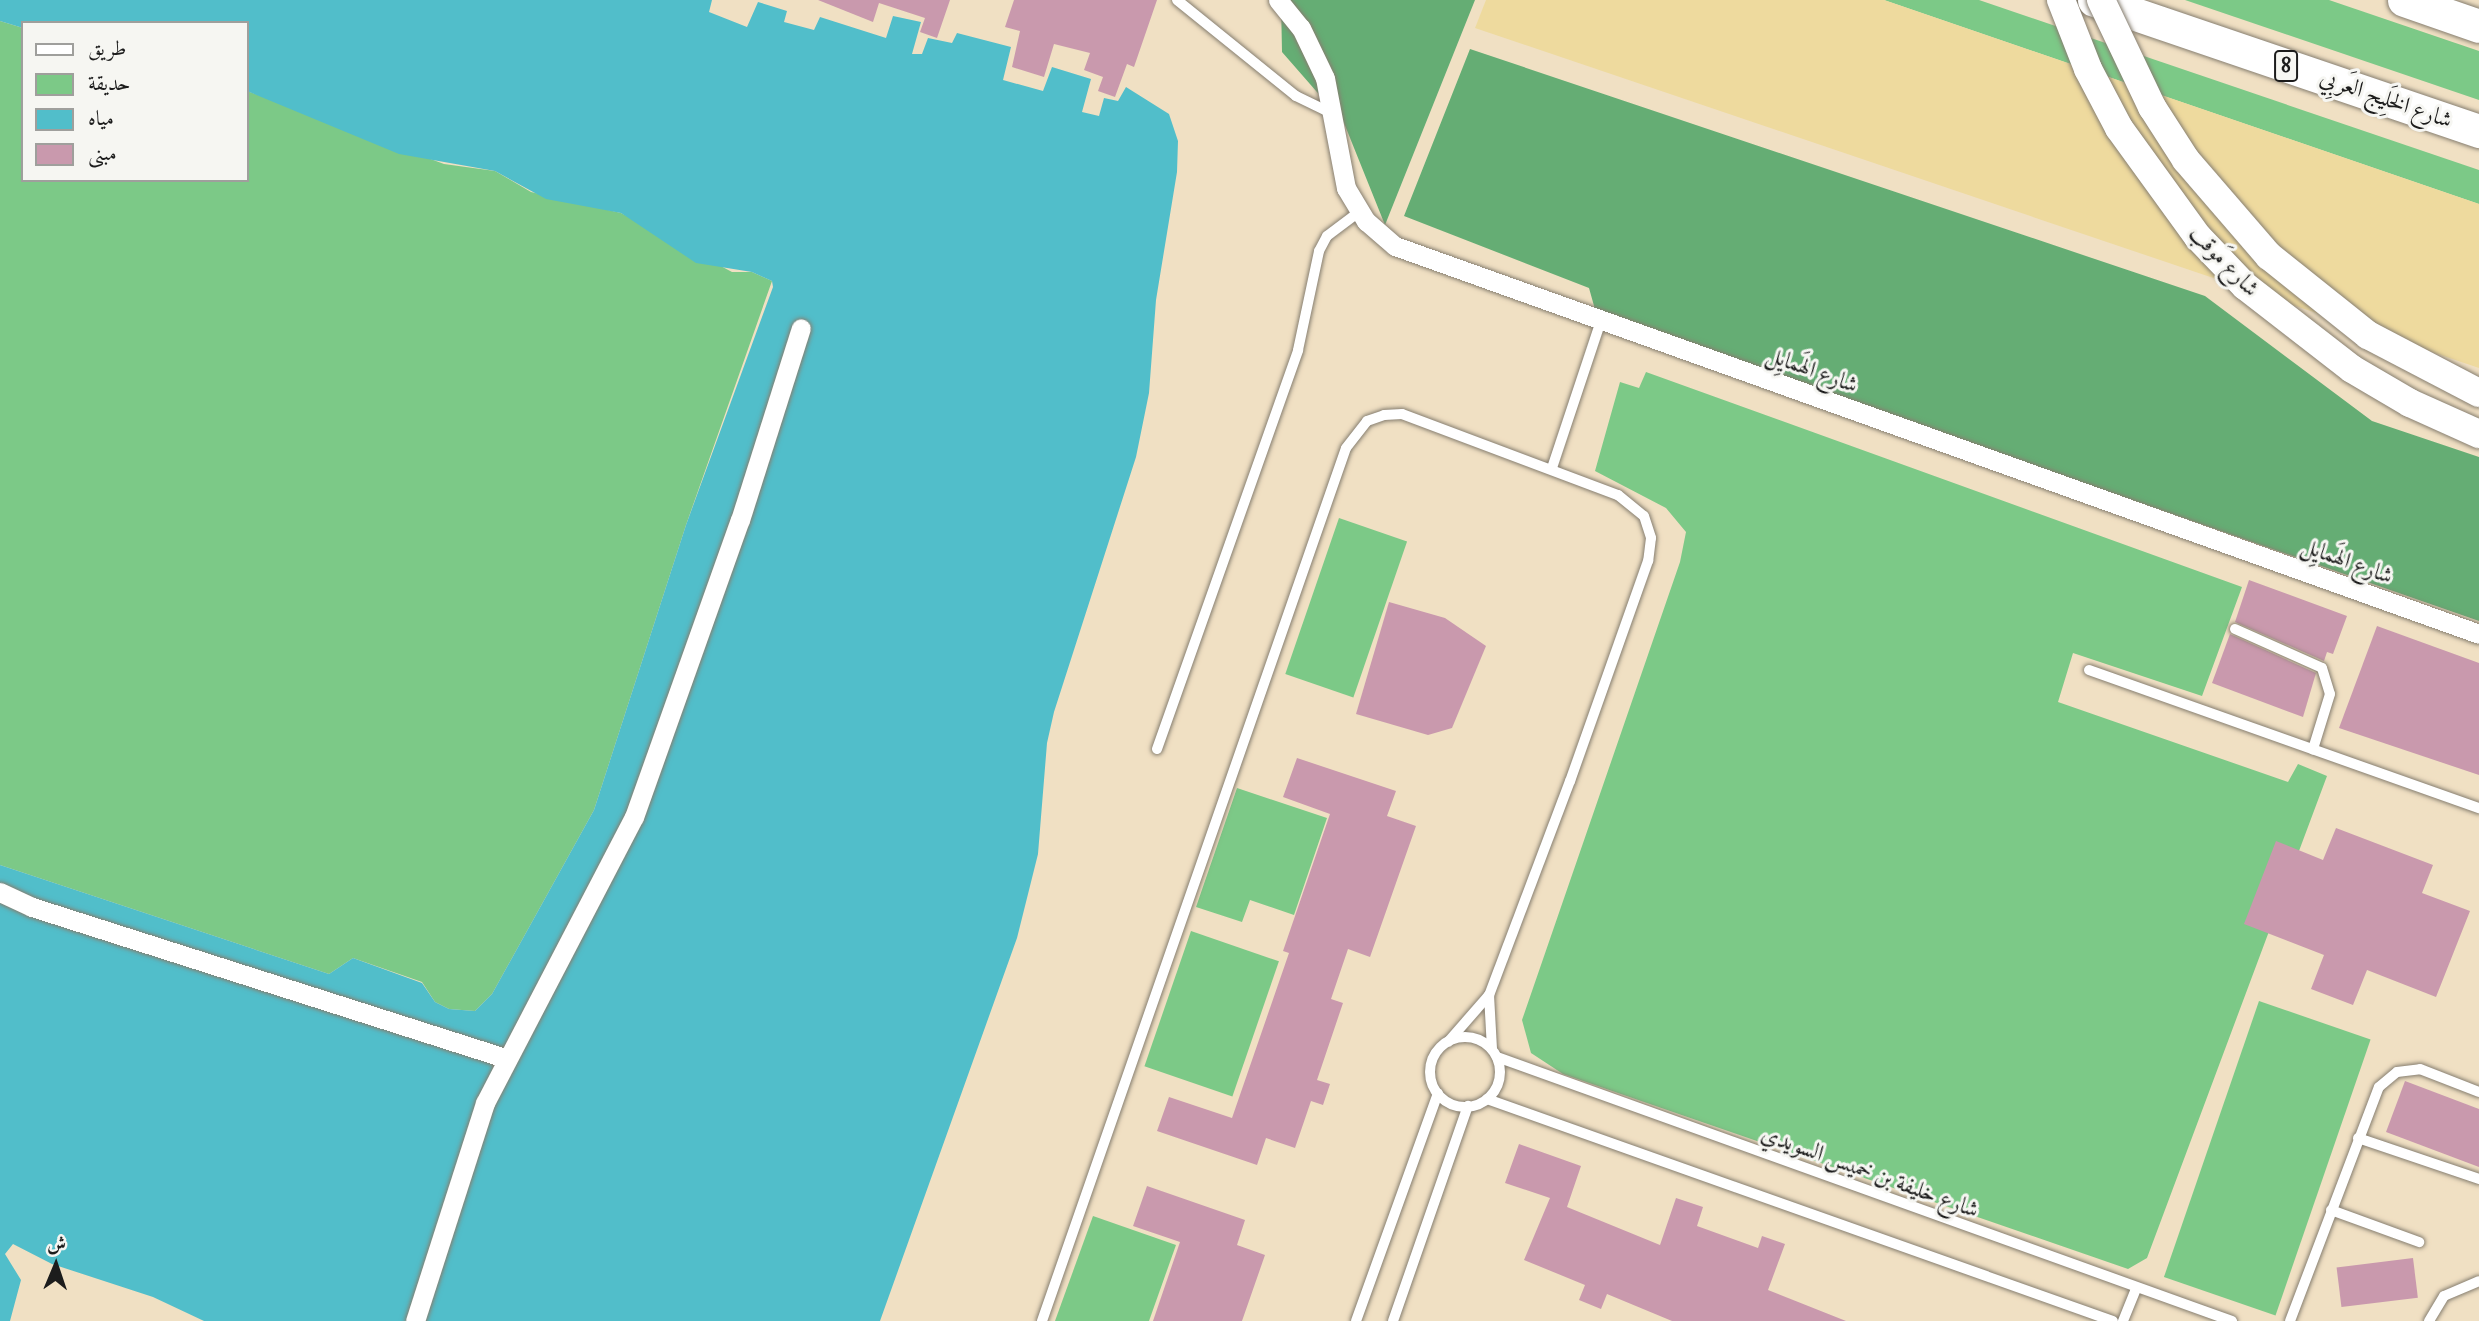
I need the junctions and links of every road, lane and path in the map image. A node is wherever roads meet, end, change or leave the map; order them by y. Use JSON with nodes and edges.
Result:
{"nodes":[{"id":1,"x":1177,"y":0,"type":"edge"},
{"id":2,"x":1278,"y":0,"type":"edge"},
{"id":3,"x":2061,"y":0,"type":"edge"},
{"id":4,"x":2094,"y":0,"type":"edge"},
{"id":5,"x":2101,"y":0,"type":"edge"},
{"id":6,"x":2404,"y":0,"type":"edge"},
{"id":7,"x":2453,"y":0,"type":"edge"},
{"id":8,"x":2479,"y":15,"type":"edge"},
{"id":9,"x":2479,"y":26,"type":"edge"},
{"id":10,"x":1334,"y":114,"type":"junction"},
{"id":11,"x":2479,"y":131,"type":"edge"},
{"id":12,"x":1359,"y":212,"type":"junction"},
{"id":13,"x":1601,"y":321,"type":"junction"},
{"id":14,"x":801,"y":328,"type":"dead end"},
{"id":15,"x":2479,"y":393,"type":"edge"},
{"id":16,"x":2475,"y":433,"type":"edge"},
{"id":17,"x":1552,"y":468,"type":"junction"},
{"id":18,"x":2235,"y":629,"type":"dead end"},
{"id":19,"x":2479,"y":634,"type":"edge"},
{"id":20,"x":2089,"y":670,"type":"dead end"},
{"id":21,"x":2313,"y":749,"type":"junction"},
{"id":22,"x":1157,"y":750,"type":"dead end"},
{"id":23,"x":2479,"y":807,"type":"edge"},
{"id":24,"x":0,"y":892,"type":"edge"},
{"id":25,"x":1489,"y":995,"type":"junction"},
{"id":26,"x":1448,"y":1042,"type":"junction"},
{"id":27,"x":1494,"y":1053,"type":"junction"},
{"id":28,"x":505,"y":1058,"type":"junction"},
{"id":29,"x":2479,"y":1092,"type":"edge"},
{"id":30,"x":1438,"y":1093,"type":"junction"},
{"id":31,"x":1487,"y":1099,"type":"junction"},
{"id":32,"x":1468,"y":1106,"type":"junction"},
{"id":33,"x":2358,"y":1138,"type":"junction"},
{"id":34,"x":2479,"y":1180,"type":"edge"},
{"id":35,"x":2331,"y":1210,"type":"junction"},
{"id":36,"x":2420,"y":1242,"type":"dead end"},
{"id":37,"x":2479,"y":1281,"type":"edge"},
{"id":38,"x":2136,"y":1289,"type":"junction"},
{"id":39,"x":415,"y":1321,"type":"edge"},
{"id":40,"x":1042,"y":1321,"type":"edge"},
{"id":41,"x":1356,"y":1321,"type":"edge"},
{"id":42,"x":1393,"y":1321,"type":"edge"},
{"id":43,"x":2113,"y":1321,"type":"edge"},
{"id":44,"x":2123,"y":1321,"type":"edge"},
{"id":45,"x":2232,"y":1321,"type":"edge"},
{"id":46,"x":2290,"y":1321,"type":"edge"},
{"id":47,"x":2429,"y":1321,"type":"edge"}],
"edges":[{"from":1,"to":10,"type":"lane"},
{"from":2,"to":10,"type":"street","name":"شارع الهَمايِل"},
{"from":3,"to":16,"type":"main road","name":"شارع مَوقب"},
{"from":4,"to":11,"type":"highway","name":"شارع الخَلِيج العَربِي","number":"8"},
{"from":5,"to":15,"type":"main road","name":"شارع مَوقب","bridge":true},
{"from":6,"to":9,"type":"highway"},
{"from":7,"to":8,"type":"highway"},
{"from":10,"to":12,"type":"street","name":"شارع الهَمايِل"},
{"from":12,"to":13,"type":"street","name":"شارع الهَمايِل"},
{"from":12,"to":22,"type":"lane"},
{"from":13,"to":17,"type":"lane"},
{"from":13,"to":19,"type":"street","name":"شارع الهَمايِل"},
{"from":14,"to":28,"type":"street"},
{"from":17,"to":25,"type":"lane"},
{"from":17,"to":40,"type":"lane"},
{"from":18,"to":21,"type":"lane"},
{"from":20,"to":21,"type":"lane"},
{"from":21,"to":23,"type":"lane"},
{"from":24,"to":28,"type":"street"},
{"from":25,"to":26,"type":"lane"},
{"from":25,"to":27,"type":"lane"},
{"from":26,"to":27,"type":"lane"},
{"from":26,"to":30,"type":"lane"},
{"from":27,"to":31,"type":"lane"},
{"from":27,"to":38,"type":"lane","name":"شارع خليفة بن خميس السويدي"},
{"from":28,"to":39,"type":"street"},
{"from":29,"to":33,"type":"lane"},
{"from":30,"to":32,"type":"lane"},
{"from":30,"to":41,"type":"lane"},
{"from":31,"to":32,"type":"lane"},
{"from":31,"to":43,"type":"lane"},
{"from":32,"to":42,"type":"lane"},
{"from":33,"to":34,"type":"lane"},
{"from":33,"to":35,"type":"lane"},
{"from":35,"to":36,"type":"lane"},
{"from":35,"to":46,"type":"lane"},
{"from":37,"to":47,"type":"lane"},
{"from":38,"to":44,"type":"lane"},
{"from":38,"to":45,"type":"lane","name":"شارع خليفة بن خميس السويدي"}]}
